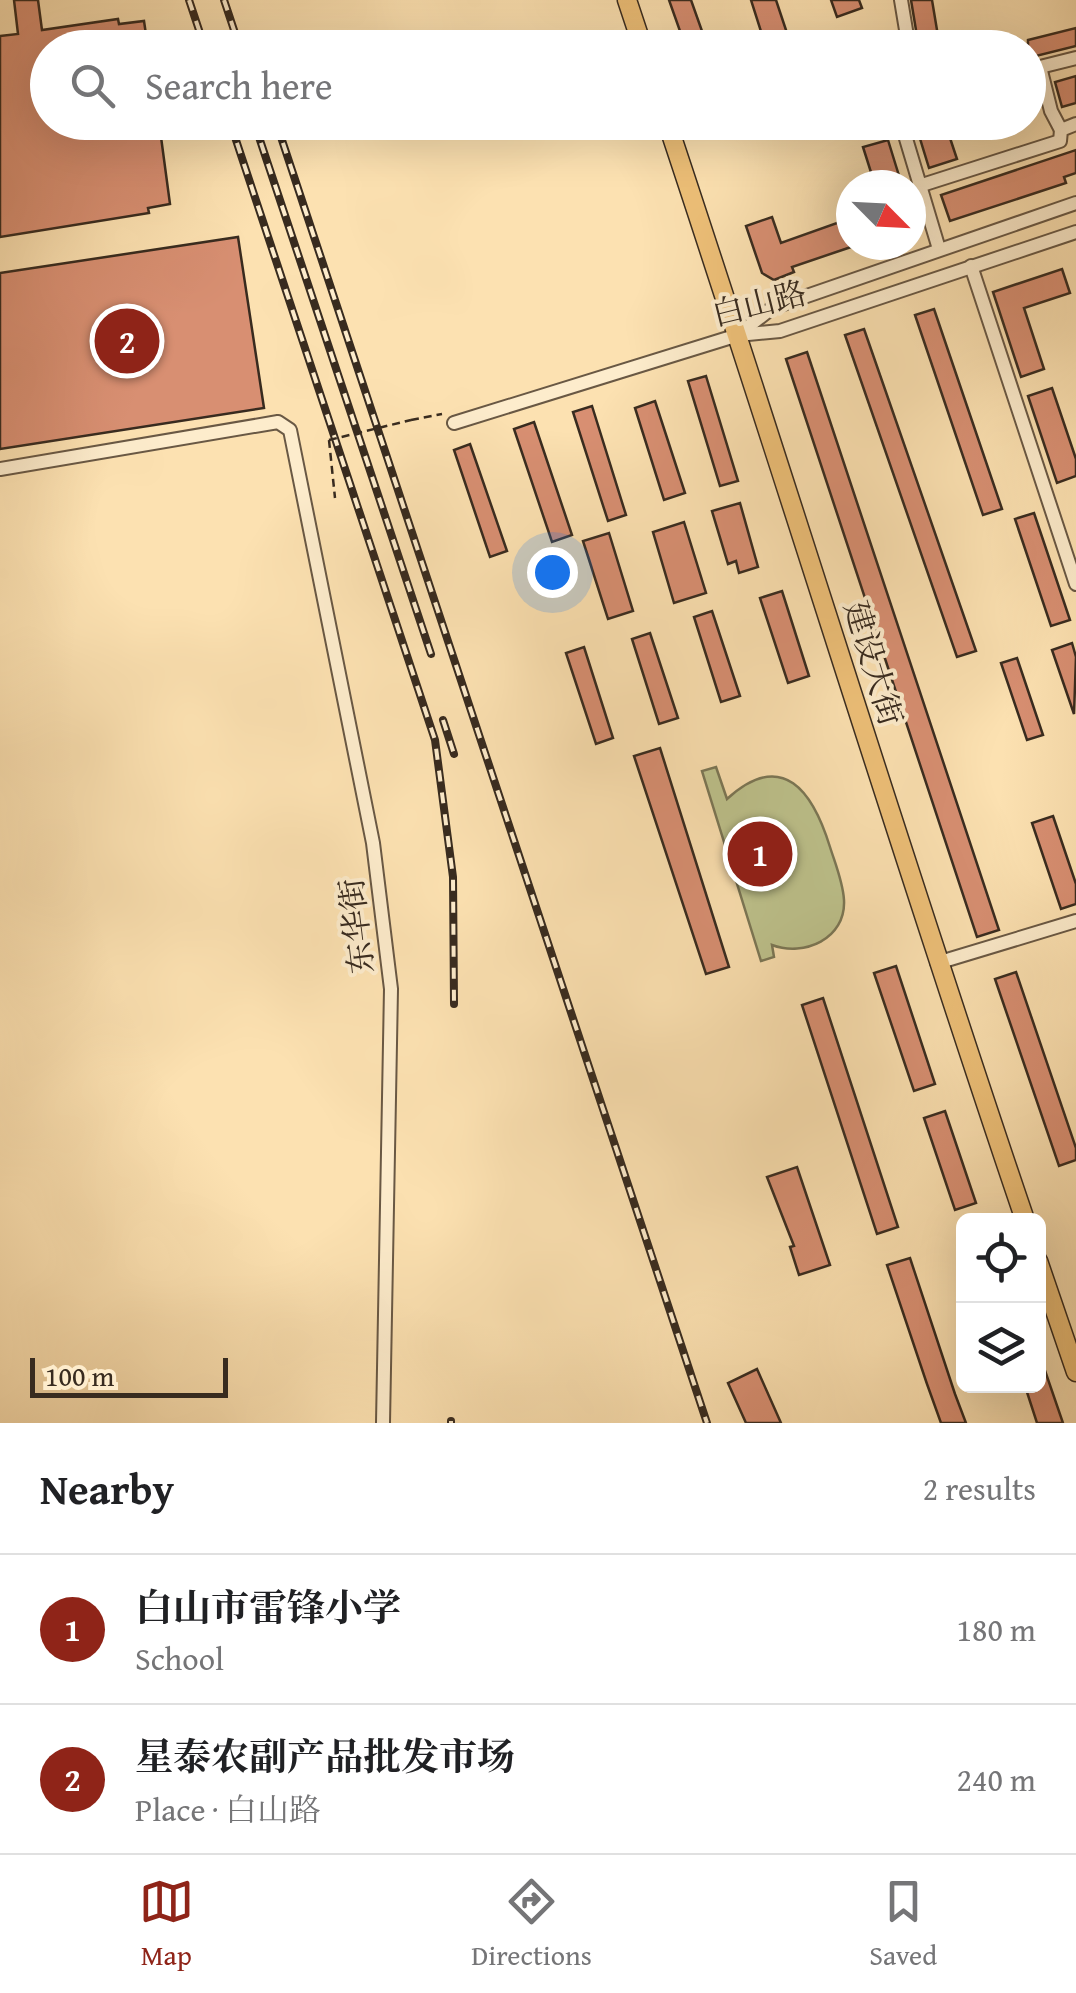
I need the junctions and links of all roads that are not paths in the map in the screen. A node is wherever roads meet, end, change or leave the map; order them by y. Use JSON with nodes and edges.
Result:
{"nodes":[{"id":1,"x":627,"y":0,"type":"edge"},
{"id":2,"x":901,"y":0,"type":"edge"},
{"id":3,"x":636,"y":30,"type":"edge"},
{"id":4,"x":906,"y":30,"type":"edge"},
{"id":5,"x":1076,"y":58,"type":"edge"},
{"id":6,"x":1046,"y":66,"type":"edge"},
{"id":7,"x":1046,"y":100,"type":"edge"},
{"id":8,"x":1076,"y":124,"type":"edge"},
{"id":9,"x":1061,"y":130,"type":"junction"},
{"id":10,"x":674,"y":140,"type":"edge"},
{"id":11,"x":905,"y":140,"type":"edge"},
{"id":12,"x":914,"y":170,"type":"edge"},
{"id":13,"x":926,"y":183,"type":"edge"},
{"id":14,"x":1076,"y":204,"type":"edge"},
{"id":15,"x":926,"y":210,"type":"edge"},
{"id":16,"x":1076,"y":232,"type":"edge"},
{"id":17,"x":939,"y":249,"type":"junction"},
{"id":18,"x":971,"y":266,"type":"junction"},
{"id":19,"x":738,"y":335,"type":"junction"},
{"id":20,"x":454,"y":423,"type":"road end"},
{"id":21,"x":0,"y":469,"type":"edge"},
{"id":22,"x":1076,"y":584,"type":"edge"},
{"id":23,"x":1076,"y":921,"type":"edge"},
{"id":24,"x":937,"y":963,"type":"junction"},
{"id":25,"x":1023,"y":1213,"type":"edge"},
{"id":26,"x":1046,"y":1284,"type":"edge"},
{"id":27,"x":1076,"y":1372,"type":"edge"},
{"id":28,"x":383,"y":1423,"type":"edge"}],
"edges":[{"from":1,"to":3,"type":"main road"},
{"from":2,"to":4,"type":"street"},
{"from":5,"to":6,"type":"street"},
{"from":7,"to":9,"type":"street"},
{"from":8,"to":9,"type":"street"},
{"from":9,"to":13,"type":"street"},
{"from":10,"to":19,"type":"main road","name":"建设大街"},
{"from":11,"to":12,"type":"street"},
{"from":14,"to":17,"type":"street"},
{"from":15,"to":17,"type":"street"},
{"from":16,"to":18,"type":"street","name":"白山路"},
{"from":17,"to":19,"type":"street"},
{"from":18,"to":19,"type":"street","name":"白山路"},
{"from":18,"to":22,"type":"street"},
{"from":19,"to":20,"type":"street","name":"白山路"},
{"from":19,"to":24,"type":"main road","name":"建设大街"},
{"from":21,"to":28,"type":"street","name":"东华街"},
{"from":23,"to":24,"type":"street"},
{"from":24,"to":25,"type":"main road","name":"建设大街"},
{"from":26,"to":27,"type":"main road"}]}
